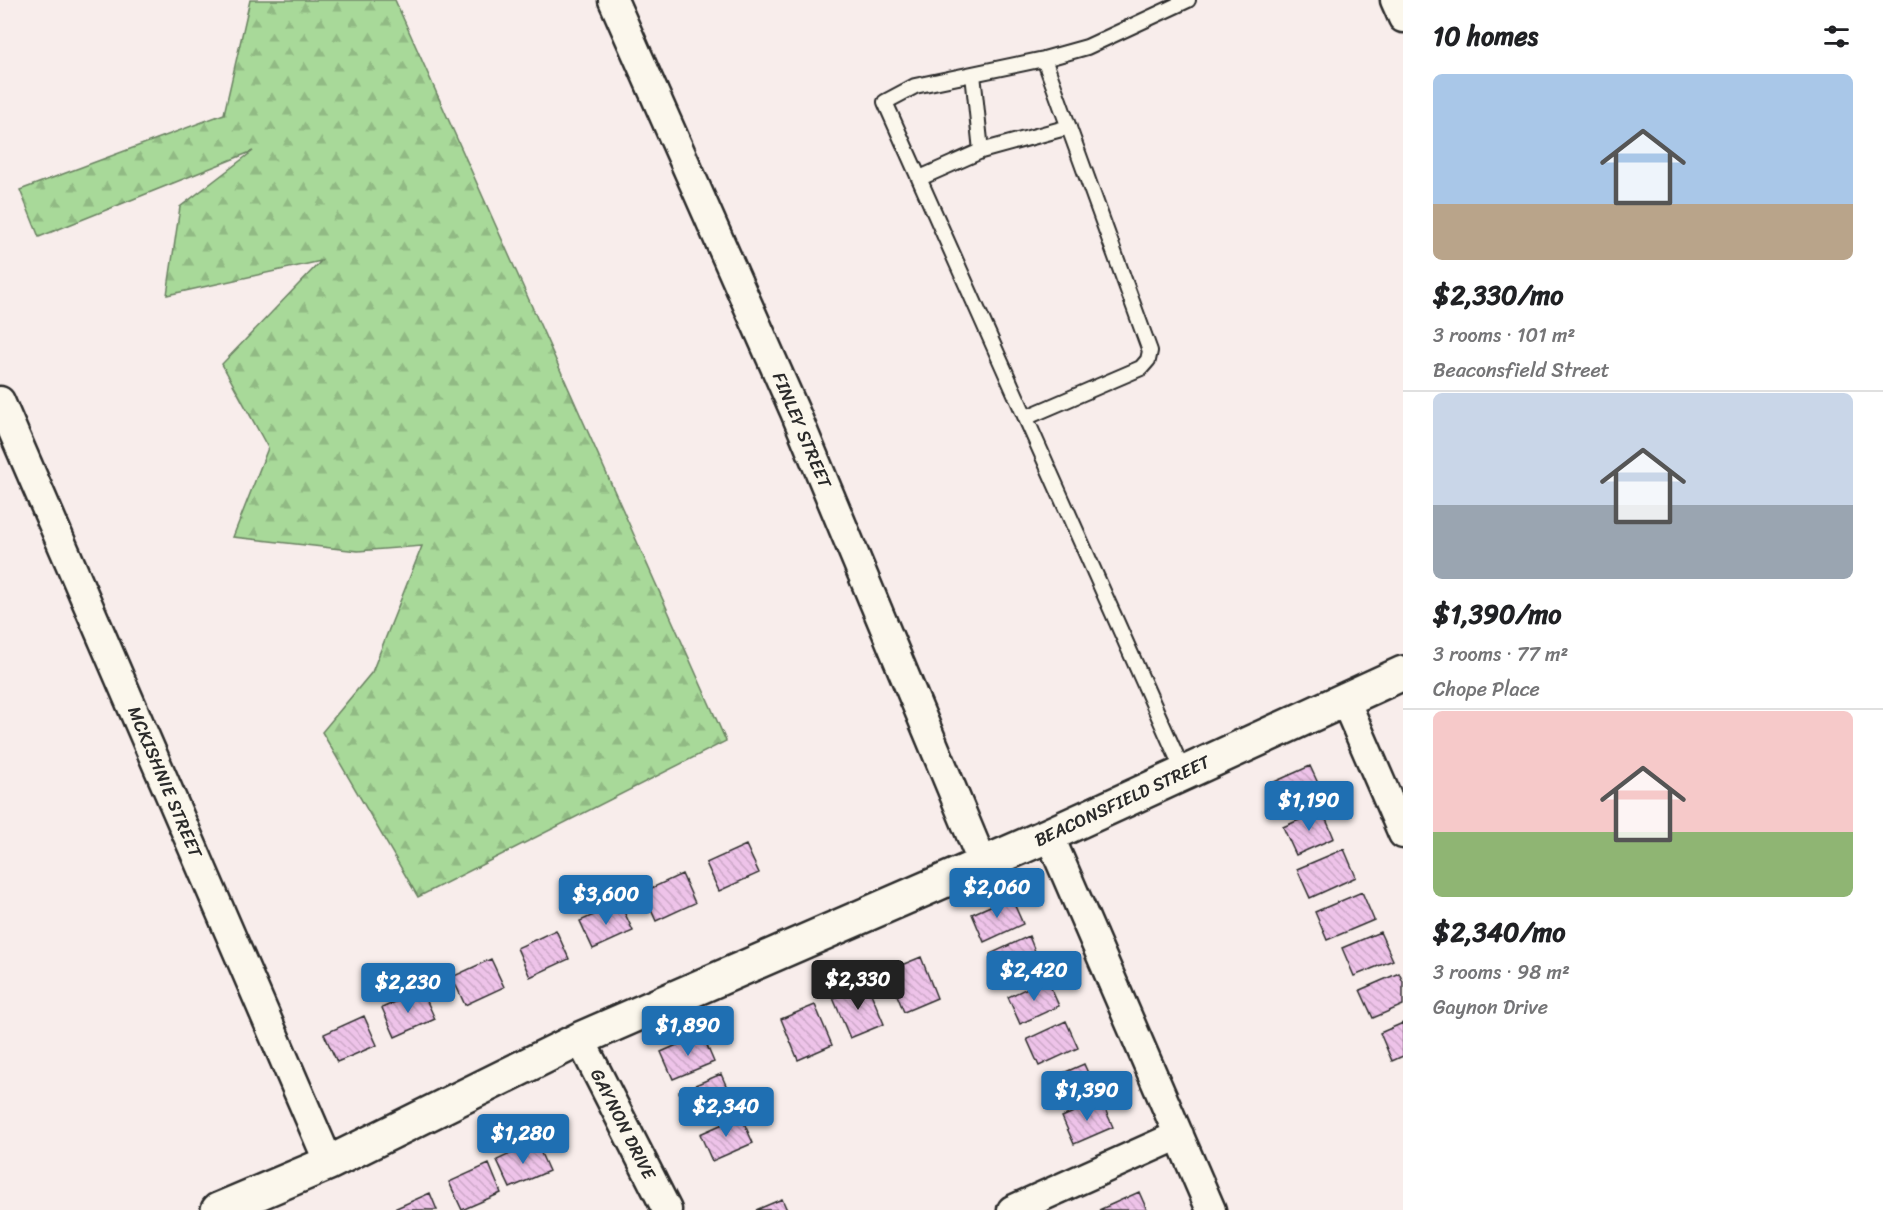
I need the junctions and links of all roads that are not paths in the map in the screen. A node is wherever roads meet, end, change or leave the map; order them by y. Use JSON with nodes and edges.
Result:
{"nodes":[{"id":1,"x":613,"y":0,"type":"edge"},
{"id":2,"x":1188,"y":0,"type":"edge"},
{"id":3,"x":1395,"y":0,"type":"edge"},
{"id":4,"x":1403,"y":18,"type":"edge"},
{"id":5,"x":1044,"y":59,"type":"junction"},
{"id":6,"x":973,"y":74,"type":"junction"},
{"id":7,"x":1069,"y":127,"type":"junction"},
{"id":8,"x":981,"y":151,"type":"junction"},
{"id":9,"x":920,"y":178,"type":"junction"},
{"id":10,"x":0,"y":402,"type":"edge"},
{"id":11,"x":1027,"y":417,"type":"junction"},
{"id":12,"x":1403,"y":673,"type":"edge"},
{"id":13,"x":1345,"y":700,"type":"junction"},
{"id":14,"x":1184,"y":773,"type":"junction"},
{"id":15,"x":1403,"y":834,"type":"edge"},
{"id":16,"x":1049,"y":835,"type":"junction"},
{"id":17,"x":983,"y":864,"type":"junction"},
{"id":18,"x":580,"y":1039,"type":"junction"},
{"id":19,"x":1179,"y":1135,"type":"junction"},
{"id":20,"x":329,"y":1162,"type":"junction"},
{"id":21,"x":218,"y":1210,"type":"edge"},
{"id":22,"x":667,"y":1210,"type":"edge"},
{"id":23,"x":1012,"y":1210,"type":"edge"},
{"id":24,"x":1211,"y":1210,"type":"edge"}],
"edges":[{"from":1,"to":17,"type":"street","name":"FINLEY STREET"},
{"from":2,"to":5,"type":"lane"},
{"from":3,"to":4,"type":"street"},
{"from":5,"to":6,"type":"lane"},
{"from":5,"to":7,"type":"lane"},
{"from":6,"to":8,"type":"lane"},
{"from":6,"to":9,"type":"lane"},
{"from":7,"to":8,"type":"lane"},
{"from":7,"to":11,"type":"lane"},
{"from":8,"to":9,"type":"lane"},
{"from":9,"to":11,"type":"lane"},
{"from":10,"to":20,"type":"street","name":"MCKISHNIE STREET"},
{"from":11,"to":14,"type":"lane"},
{"from":12,"to":13,"type":"street","name":"BEACONSFIELD STREET"},
{"from":13,"to":14,"type":"street","name":"BEACONSFIELD STREET"},
{"from":13,"to":15,"type":"street"},
{"from":14,"to":16,"type":"street","name":"BEACONSFIELD STREET"},
{"from":16,"to":17,"type":"street","name":"BEACONSFIELD STREET"},
{"from":16,"to":19,"type":"street"},
{"from":17,"to":18,"type":"street","name":"BEACONSFIELD STREET"},
{"from":18,"to":20,"type":"street","name":"BEACONSFIELD STREET"},
{"from":18,"to":22,"type":"street","name":"GAYNON DRIVE"},
{"from":19,"to":23,"type":"street"},
{"from":19,"to":24,"type":"street"},
{"from":20,"to":21,"type":"street","name":"BEACONSFIELD STREET"}]}
